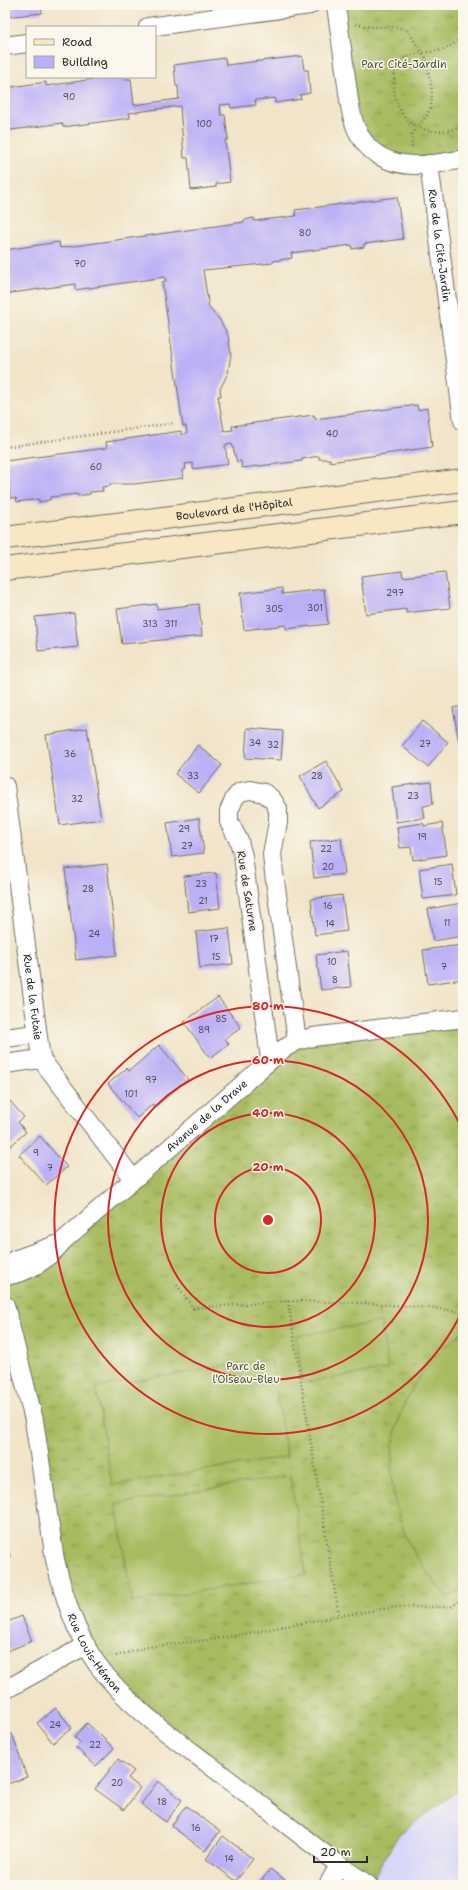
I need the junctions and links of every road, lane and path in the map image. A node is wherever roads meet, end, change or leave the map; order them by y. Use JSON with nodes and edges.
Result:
{"nodes":[{"id":1,"x":310,"y":5,"type":"edge"},
{"id":2,"x":337,"y":12,"type":"edge"},
{"id":3,"x":155,"y":26,"type":"edge"},
{"id":4,"x":463,"y":34,"type":"edge"},
{"id":5,"x":26,"y":43,"type":"edge"},
{"id":6,"x":5,"y":46,"type":"edge"},
{"id":7,"x":422,"y":52,"type":"junction"},
{"id":8,"x":463,"y":125,"type":"edge"},
{"id":9,"x":417,"y":127,"type":"junction"},
{"id":10,"x":463,"y":159,"type":"edge"},
{"id":11,"x":429,"y":164,"type":"junction"},
{"id":12,"x":411,"y":165,"type":"junction"},
{"id":13,"x":463,"y":421,"type":"edge"},
{"id":14,"x":175,"y":423,"type":"dead end"},
{"id":15,"x":5,"y":447,"type":"edge"},
{"id":16,"x":463,"y":480,"type":"edge"},
{"id":17,"x":463,"y":512,"type":"edge"},
{"id":18,"x":5,"y":538,"type":"edge"},
{"id":19,"x":5,"y":569,"type":"edge"},
{"id":20,"x":5,"y":786,"type":"edge"},
{"id":21,"x":463,"y":1018,"type":"edge"},
{"id":22,"x":36,"y":1034,"type":"junction"},
{"id":23,"x":5,"y":1038,"type":"edge"},
{"id":24,"x":297,"y":1041,"type":"junction"},
{"id":25,"x":270,"y":1058,"type":"junction"},
{"id":26,"x":41,"y":1059,"type":"junction"},
{"id":27,"x":5,"y":1064,"type":"edge"},
{"id":28,"x":132,"y":1179,"type":"junction"},
{"id":29,"x":64,"y":1240,"type":"junction"},
{"id":30,"x":5,"y":1267,"type":"edge"},
{"id":31,"x":5,"y":1276,"type":"edge"},
{"id":32,"x":177,"y":1285,"type":"dead end"},
{"id":33,"x":288,"y":1301,"type":"junction"},
{"id":34,"x":5,"y":1305,"type":"edge"},
{"id":35,"x":463,"y":1312,"type":"edge"},
{"id":36,"x":463,"y":1599,"type":"edge"},
{"id":37,"x":339,"y":1616,"type":"junction"},
{"id":38,"x":86,"y":1645,"type":"junction"},
{"id":39,"x":116,"y":1656,"type":"dead end"},
{"id":40,"x":5,"y":1690,"type":"edge"},
{"id":41,"x":339,"y":1865,"type":"junction"},
{"id":42,"x":328,"y":1885,"type":"edge"},
{"id":43,"x":368,"y":1885,"type":"edge"}],
"edges":[{"from":1,"to":3,"type":"street"},
{"from":2,"to":7,"type":"path"},
{"from":2,"to":12,"type":"street"},
{"from":4,"to":7,"type":"path"},
{"from":5,"to":6,"type":"street"},
{"from":7,"to":9,"type":"path"},
{"from":7,"to":9,"type":"path"},
{"from":8,"to":9,"type":"path"},
{"from":9,"to":12,"type":"path"},
{"from":10,"to":11,"type":"street"},
{"from":11,"to":12,"type":"street"},
{"from":11,"to":13,"type":"street","name":"Rue de la Cité-Jardin"},
{"from":14,"to":15,"type":"path"},
{"from":16,"to":18,"type":"main road","name":"Boulevard de l'Hôpital"},
{"from":17,"to":19,"type":"main road"},
{"from":20,"to":22,"type":"street","name":"Rue de la Futaie"},
{"from":21,"to":24,"type":"street","name":"Avenue de la Drave"},
{"from":22,"to":23,"type":"street"},
{"from":22,"to":26,"type":"street","name":"Rue de la Futaie"},
{"from":24,"to":25,"type":"street","name":"Avenue de la Drave"},
{"from":24,"to":25,"type":"street","name":"Rue de Saturne"},
{"from":25,"to":28,"type":"street","name":"Avenue de la Drave"},
{"from":26,"to":27,"type":"street"},
{"from":26,"to":28,"type":"street","name":"Rue de la Futaie"},
{"from":28,"to":29,"type":"street","name":"Avenue de la Drave"},
{"from":29,"to":30,"type":"street","name":"Avenue de la Drave"},
{"from":29,"to":31,"type":"street","name":"Avenue de la Drave"},
{"from":32,"to":33,"type":"path"},
{"from":33,"to":35,"type":"path"},
{"from":33,"to":37,"type":"path"},
{"from":34,"to":38,"type":"street","name":"Rue Louis-Hémon"},
{"from":36,"to":37,"type":"path"},
{"from":37,"to":39,"type":"path"},
{"from":38,"to":40,"type":"street"},
{"from":38,"to":41,"type":"street","name":"Rue Louis-Hémon"},
{"from":41,"to":42,"type":"street"},
{"from":41,"to":43,"type":"street","name":"Rue Louis-Hémon"}]}
